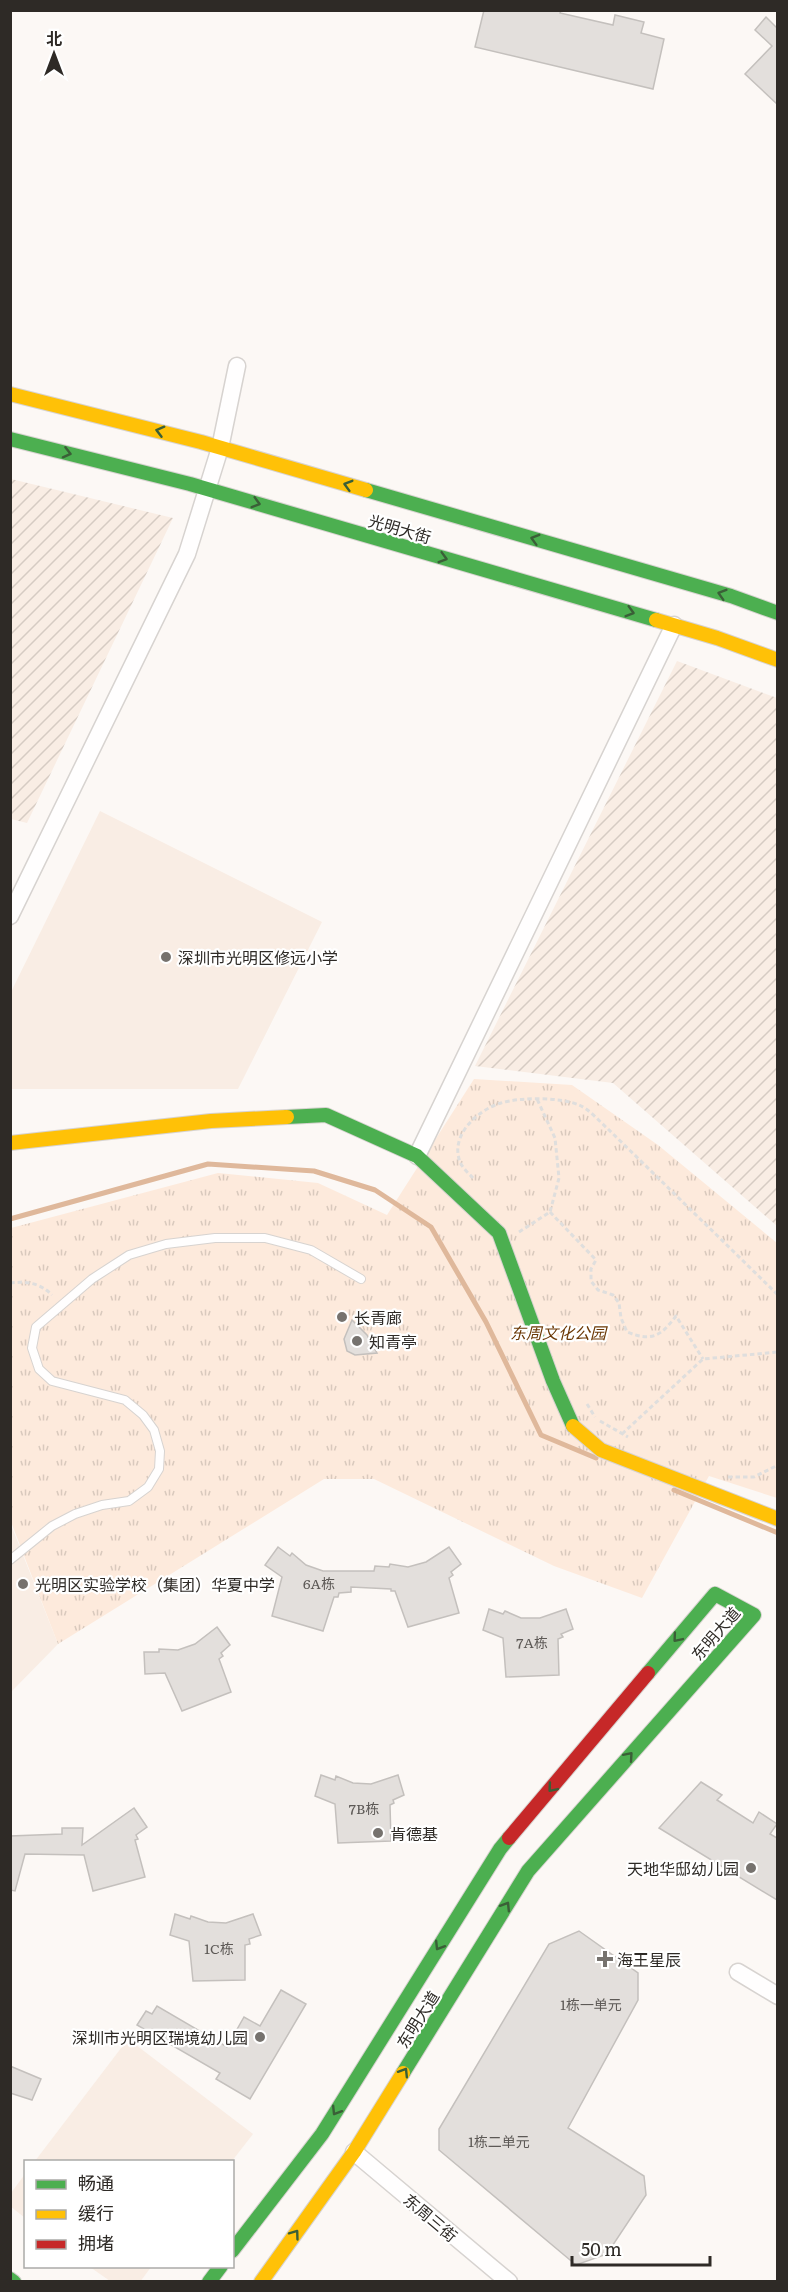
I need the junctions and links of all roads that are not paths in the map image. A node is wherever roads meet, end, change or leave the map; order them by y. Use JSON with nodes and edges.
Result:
{"nodes":[{"id":1,"x":237,"y":366,"type":"dead end"},
{"id":2,"x":10,"y":394,"type":"edge"},
{"id":3,"x":10,"y":439,"type":"edge"},
{"id":4,"x":220,"y":448,"type":"junction"},
{"id":5,"x":207,"y":490,"type":"junction"},
{"id":6,"x":777,"y":613,"type":"edge"},
{"id":7,"x":674,"y":625,"type":"junction"},
{"id":8,"x":777,"y":660,"type":"edge"},
{"id":9,"x":10,"y":916,"type":"edge"},
{"id":10,"x":10,"y":1143,"type":"edge"},
{"id":11,"x":417,"y":1156,"type":"junction"},
{"id":12,"x":361,"y":1279,"type":"dead end"},
{"id":13,"x":777,"y":1519,"type":"edge"},
{"id":14,"x":10,"y":1560,"type":"edge"},
{"id":15,"x":738,"y":1972,"type":"dead end"},
{"id":16,"x":777,"y":1996,"type":"edge"},
{"id":17,"x":354,"y":2152,"type":"junction"},
{"id":18,"x":234,"y":2248,"type":"edge"},
{"id":19,"x":220,"y":2268,"type":"edge"},
{"id":20,"x":209,"y":2282,"type":"edge"},
{"id":21,"x":261,"y":2282,"type":"edge"},
{"id":22,"x":509,"y":2282,"type":"edge"}],
"edges":[{"from":1,"to":4,"type":"street"},
{"from":4,"to":2,"type":"main road","name":"光明大街","one_way":true},
{"from":3,"to":5,"type":"main road","name":"光明大街","one_way":true},
{"from":4,"to":5,"type":"street"},
{"from":6,"to":4,"type":"main road","name":"光明大街","one_way":true},
{"from":5,"to":7,"type":"main road","name":"光明大街","one_way":true},
{"from":5,"to":9,"type":"street"},
{"from":7,"to":8,"type":"main road","name":"光明大街"},
{"from":7,"to":11,"type":"street"},
{"from":10,"to":11,"type":"main road"},
{"from":11,"to":13,"type":"main road"},
{"from":12,"to":14,"type":"lane"},
{"from":15,"to":16,"type":"street"},
{"from":17,"to":18,"type":"main road","name":"东明大道","one_way":true},
{"from":21,"to":17,"type":"main road","name":"东明大道","one_way":true},
{"from":17,"to":22,"type":"street","name":"东周三街"},
{"from":19,"to":20,"type":"main road"}]}
